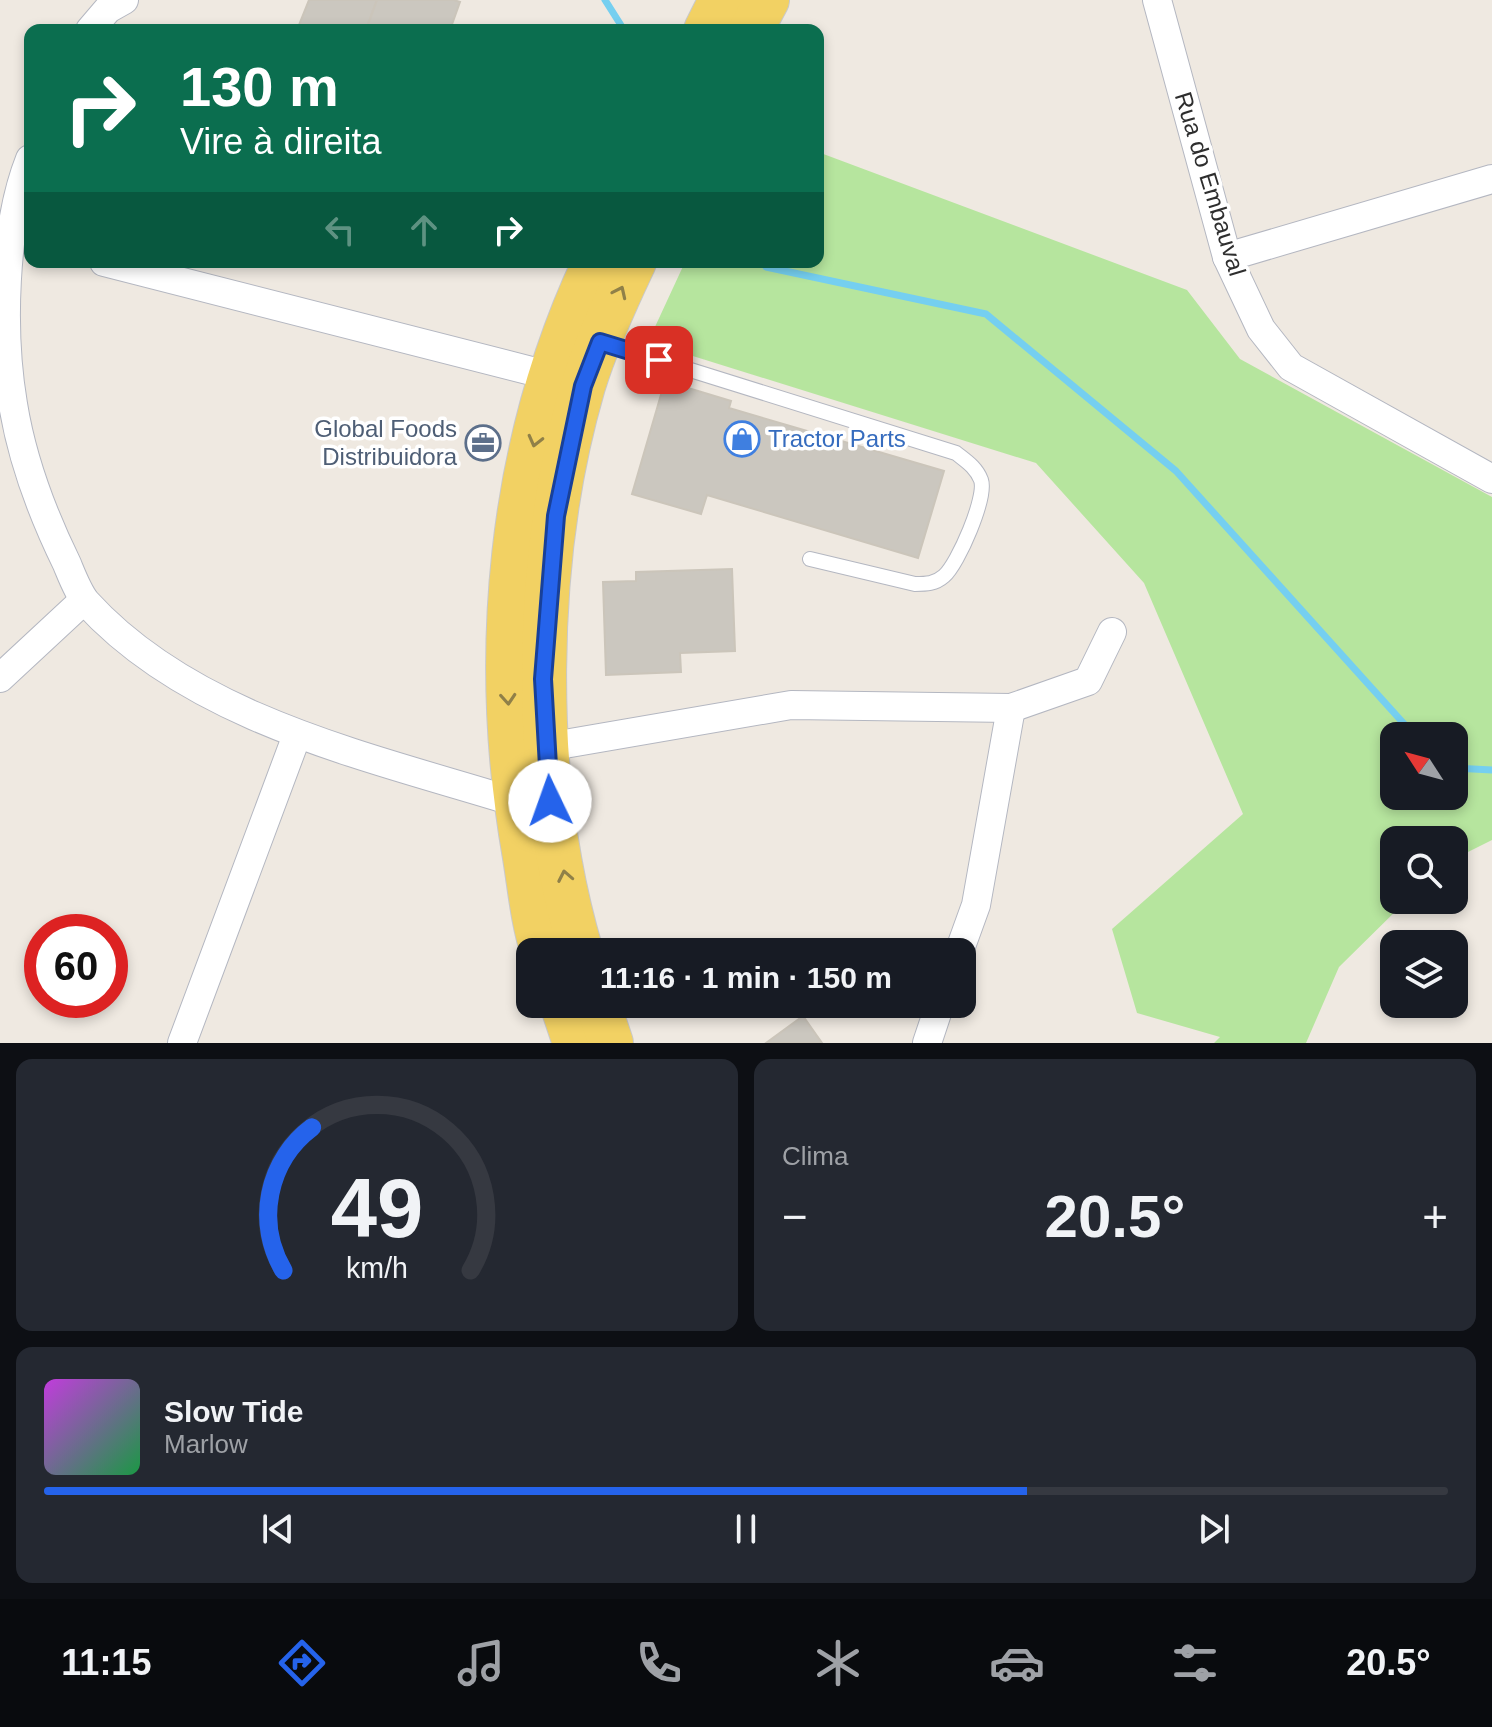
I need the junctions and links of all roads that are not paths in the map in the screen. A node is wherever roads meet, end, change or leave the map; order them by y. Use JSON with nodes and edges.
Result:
{"nodes":[{"id":1,"x":721,"y":0,"type":"edge"},
{"id":2,"x":767,"y":0,"type":"edge"},
{"id":3,"x":1157,"y":0,"type":"edge"},
{"id":4,"x":709,"y":24,"type":"edge"},
{"id":5,"x":754,"y":24,"type":"edge"},
{"id":6,"x":24,"y":173,"type":"edge"},
{"id":7,"x":1492,"y":179,"type":"edge"},
{"id":8,"x":14,"y":254,"type":"edge"},
{"id":9,"x":1227,"y":257,"type":"junction"},
{"id":10,"x":128,"y":268,"type":"edge"},
{"id":11,"x":593,"y":268,"type":"edge"},
{"id":12,"x":631,"y":268,"type":"edge"},
{"id":13,"x":600,"y":342,"type":"junction"},
{"id":14,"x":551,"y":376,"type":"junction"},
{"id":15,"x":1492,"y":479,"type":"edge"},
{"id":16,"x":810,"y":559,"type":"dead end"},
{"id":17,"x":84,"y":600,"type":"junction"},
{"id":18,"x":1112,"y":632,"type":"dead end"},
{"id":19,"x":0,"y":678,"type":"edge"},
{"id":20,"x":1011,"y":708,"type":"junction"},
{"id":21,"x":297,"y":735,"type":"junction"},
{"id":22,"x":547,"y":747,"type":"junction"},
{"id":23,"x":515,"y":802,"type":"junction"},
{"id":24,"x":540,"y":938,"type":"edge"},
{"id":25,"x":578,"y":938,"type":"edge"},
{"id":26,"x":964,"y":938,"type":"edge"},
{"id":27,"x":567,"y":1018,"type":"edge"},
{"id":28,"x":603,"y":1018,"type":"edge"},
{"id":29,"x":935,"y":1018,"type":"edge"},
{"id":30,"x":182,"y":1043,"type":"edge"},
{"id":31,"x":575,"y":1043,"type":"edge"},
{"id":32,"x":611,"y":1043,"type":"edge"},
{"id":33,"x":927,"y":1043,"type":"edge"}],
"edges":[{"from":1,"to":4,"type":"main road"},
{"from":2,"to":5,"type":"main road"},
{"from":3,"to":9,"type":"street","name":"Rua do Embauval"},
{"from":6,"to":8,"type":"street"},
{"from":7,"to":9,"type":"street"},
{"from":8,"to":17,"type":"street"},
{"from":9,"to":15,"type":"street","name":"Rua do Embauval"},
{"from":10,"to":14,"type":"street"},
{"from":11,"to":14,"type":"main road"},
{"from":13,"to":12,"type":"main road","one_way":true},
{"from":13,"to":16,"type":"lane"},
{"from":13,"to":22,"type":"main road"},
{"from":14,"to":23,"type":"main road","one_way":true},
{"from":17,"to":19,"type":"street"},
{"from":17,"to":21,"type":"street"},
{"from":18,"to":20,"type":"street"},
{"from":20,"to":22,"type":"street"},
{"from":20,"to":26,"type":"street"},
{"from":21,"to":23,"type":"street"},
{"from":21,"to":30,"type":"street"},
{"from":25,"to":22,"type":"main road","one_way":true},
{"from":23,"to":24,"type":"main road"},
{"from":27,"to":31,"type":"main road"},
{"from":28,"to":32,"type":"main road"},
{"from":29,"to":33,"type":"street"}]}
